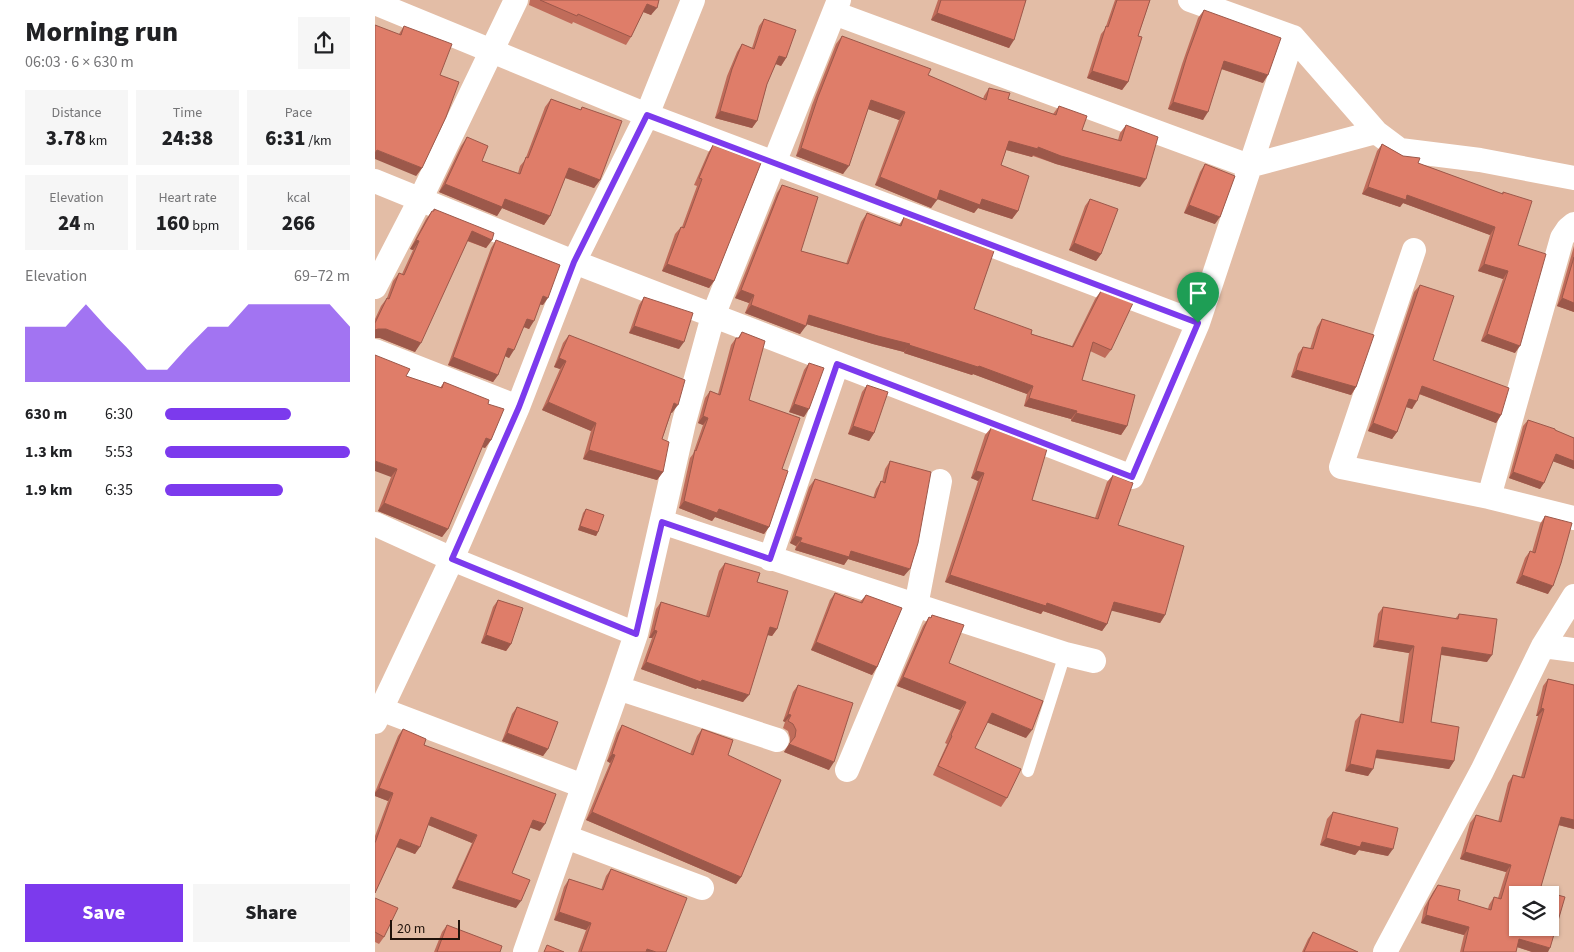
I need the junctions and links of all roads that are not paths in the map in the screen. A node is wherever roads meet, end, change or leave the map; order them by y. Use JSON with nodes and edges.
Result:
{"nodes":[{"id":1,"x":516,"y":0,"type":"edge"},
{"id":2,"x":693,"y":0,"type":"edge"},
{"id":3,"x":1190,"y":0,"type":"edge"},
{"id":4,"x":375,"y":3,"type":"edge"},
{"id":5,"x":837,"y":7,"type":"edge"},
{"id":6,"x":1293,"y":38,"type":"junction"},
{"id":7,"x":491,"y":51,"type":"junction"},
{"id":8,"x":647,"y":115,"type":"junction"},
{"id":9,"x":1376,"y":132,"type":"junction"},
{"id":10,"x":775,"y":163,"type":"junction"},
{"id":11,"x":1249,"y":166,"type":"junction"},
{"id":12,"x":1574,"y":178,"type":"edge"},
{"id":13,"x":375,"y":181,"type":"edge"},
{"id":14,"x":420,"y":200,"type":"junction"},
{"id":15,"x":1574,"y":224,"type":"edge"},
{"id":16,"x":1414,"y":250,"type":"dead end"},
{"id":17,"x":574,"y":262,"type":"junction"},
{"id":18,"x":375,"y":287,"type":"edge"},
{"id":19,"x":713,"y":316,"type":"junction"},
{"id":20,"x":1198,"y":323,"type":"junction"},
{"id":21,"x":375,"y":351,"type":"edge"},
{"id":22,"x":837,"y":364,"type":"junction"},
{"id":23,"x":519,"y":407,"type":"junction"},
{"id":24,"x":939,"y":481,"type":"dead end"},
{"id":25,"x":1489,"y":497,"type":"junction"},
{"id":26,"x":1574,"y":518,"type":"edge"},
{"id":27,"x":662,"y":522,"type":"junction"},
{"id":28,"x":375,"y":524,"type":"edge"},
{"id":29,"x":452,"y":559,"type":"junction"},
{"id":30,"x":770,"y":559,"type":"junction"},
{"id":31,"x":1574,"y":596,"type":"edge"},
{"id":32,"x":916,"y":606,"type":"junction"},
{"id":33,"x":636,"y":634,"type":"junction"},
{"id":34,"x":1543,"y":646,"type":"junction"},
{"id":35,"x":1574,"y":650,"type":"edge"},
{"id":36,"x":1065,"y":654,"type":"junction"},
{"id":37,"x":1094,"y":660,"type":"dead end"},
{"id":38,"x":618,"y":688,"type":"junction"},
{"id":39,"x":377,"y":713,"type":"edge"},
{"id":40,"x":777,"y":740,"type":"dead end"},
{"id":41,"x":847,"y":770,"type":"dead end"},
{"id":42,"x":1028,"y":771,"type":"dead end"},
{"id":43,"x":583,"y":786,"type":"junction"},
{"id":44,"x":566,"y":837,"type":"junction"},
{"id":45,"x":702,"y":888,"type":"dead end"},
{"id":46,"x":525,"y":952,"type":"edge"},
{"id":47,"x":1385,"y":952,"type":"edge"}],
"edges":[{"from":1,"to":7,"type":"street"},
{"from":2,"to":8,"type":"street"},
{"from":3,"to":6,"type":"street"},
{"from":4,"to":7,"type":"street"},
{"from":5,"to":10,"type":"street"},
{"from":5,"to":11,"type":"street"},
{"from":6,"to":9,"type":"street"},
{"from":6,"to":11,"type":"street"},
{"from":7,"to":8,"type":"street"},
{"from":7,"to":14,"type":"street"},
{"from":8,"to":10,"type":"street"},
{"from":8,"to":17,"type":"street"},
{"from":9,"to":11,"type":"street"},
{"from":9,"to":12,"type":"street"},
{"from":10,"to":19,"type":"street"},
{"from":10,"to":20,"type":"street"},
{"from":11,"to":20,"type":"street"},
{"from":13,"to":14,"type":"street"},
{"from":14,"to":17,"type":"street"},
{"from":14,"to":18,"type":"street"},
{"from":15,"to":25,"type":"street"},
{"from":16,"to":25,"type":"street"},
{"from":17,"to":19,"type":"street"},
{"from":17,"to":23,"type":"street"},
{"from":19,"to":22,"type":"street"},
{"from":19,"to":27,"type":"street"},
{"from":20,"to":22,"type":"street"},
{"from":21,"to":23,"type":"street"},
{"from":22,"to":30,"type":"street"},
{"from":23,"to":29,"type":"street"},
{"from":24,"to":32,"type":"street"},
{"from":25,"to":26,"type":"street"},
{"from":27,"to":30,"type":"street"},
{"from":27,"to":33,"type":"street"},
{"from":28,"to":29,"type":"street"},
{"from":29,"to":33,"type":"street"},
{"from":29,"to":39,"type":"street"},
{"from":30,"to":32,"type":"street"},
{"from":31,"to":34,"type":"street"},
{"from":32,"to":36,"type":"street"},
{"from":32,"to":41,"type":"street"},
{"from":33,"to":38,"type":"street"},
{"from":34,"to":35,"type":"street"},
{"from":34,"to":47,"type":"street"},
{"from":36,"to":37,"type":"street"},
{"from":36,"to":42,"type":"lane"},
{"from":38,"to":40,"type":"street"},
{"from":38,"to":43,"type":"street"},
{"from":39,"to":43,"type":"street"},
{"from":43,"to":44,"type":"street"},
{"from":44,"to":45,"type":"street"},
{"from":44,"to":46,"type":"street"}]}
